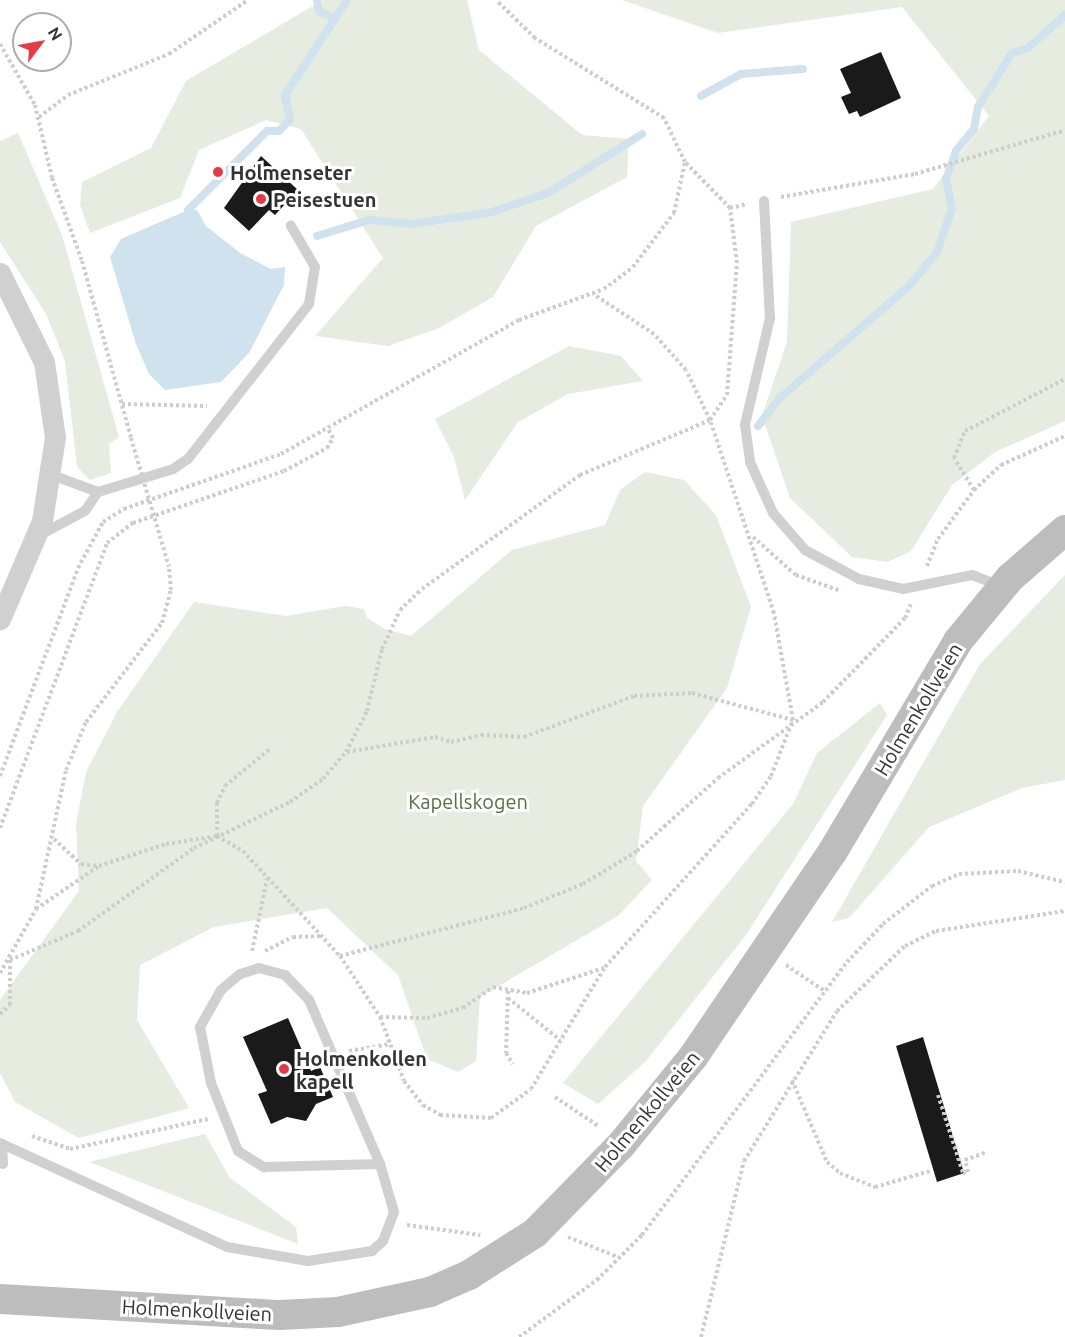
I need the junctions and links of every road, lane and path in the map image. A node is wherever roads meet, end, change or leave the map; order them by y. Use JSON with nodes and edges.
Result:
{"nodes":[{"id":1,"x":248,"y":0,"type":"edge"},
{"id":2,"x":496,"y":0,"type":"edge"},
{"id":3,"x":0,"y":44,"type":"edge"},
{"id":4,"x":39,"y":117,"type":"junction"},
{"id":5,"x":1065,"y":130,"type":"edge"},
{"id":6,"x":685,"y":162,"type":"junction"},
{"id":7,"x":764,"y":201,"type":"junction"},
{"id":8,"x":730,"y":208,"type":"junction"},
{"id":9,"x":291,"y":226,"type":"dead end"},
{"id":10,"x":0,"y":273,"type":"edge"},
{"id":11,"x":593,"y":294,"type":"junction"},
{"id":12,"x":1065,"y":379,"type":"edge"},
{"id":13,"x":123,"y":404,"type":"junction"},
{"id":14,"x":227,"y":414,"type":"junction"},
{"id":15,"x":710,"y":420,"type":"junction"},
{"id":16,"x":328,"y":429,"type":"junction"},
{"id":17,"x":1065,"y":436,"type":"edge"},
{"id":18,"x":52,"y":475,"type":"junction"},
{"id":19,"x":974,"y":490,"type":"junction"},
{"id":20,"x":98,"y":492,"type":"junction"},
{"id":21,"x":1065,"y":530,"type":"edge"},
{"id":22,"x":35,"y":537,"type":"junction"},
{"id":23,"x":1002,"y":586,"type":"junction"},
{"id":24,"x":917,"y":588,"type":"junction"},
{"id":25,"x":0,"y":619,"type":"edge"},
{"id":26,"x":793,"y":720,"type":"junction"},
{"id":27,"x":271,"y":748,"type":"dead end"},
{"id":28,"x":346,"y":752,"type":"junction"},
{"id":29,"x":0,"y":776,"type":"edge"},
{"id":30,"x":0,"y":828,"type":"edge"},
{"id":31,"x":217,"y":836,"type":"junction"},
{"id":32,"x":54,"y":839,"type":"junction"},
{"id":33,"x":99,"y":866,"type":"junction"},
{"id":34,"x":267,"y":878,"type":"junction"},
{"id":35,"x":1065,"y":882,"type":"edge"},
{"id":36,"x":36,"y":909,"type":"junction"},
{"id":37,"x":1065,"y":911,"type":"edge"},
{"id":38,"x":323,"y":936,"type":"junction"},
{"id":39,"x":768,"y":952,"type":"junction"},
{"id":40,"x":340,"y":956,"type":"junction"},
{"id":41,"x":10,"y":960,"type":"junction"},
{"id":42,"x":605,"y":967,"type":"junction"},
{"id":43,"x":0,"y":973,"type":"edge"},
{"id":44,"x":508,"y":991,"type":"junction"},
{"id":45,"x":826,"y":992,"type":"junction"},
{"id":46,"x":508,"y":997,"type":"junction"},
{"id":47,"x":0,"y":1014,"type":"edge"},
{"id":48,"x":380,"y":1017,"type":"junction"},
{"id":49,"x":560,"y":1041,"type":"junction"},
{"id":50,"x":390,"y":1044,"type":"junction"},
{"id":51,"x":334,"y":1055,"type":"junction"},
{"id":52,"x":513,"y":1064,"type":"dead end"},
{"id":53,"x":792,"y":1079,"type":"junction"},
{"id":54,"x":938,"y":1095,"type":"dead end"},
{"id":55,"x":555,"y":1097,"type":"dead end"},
{"id":56,"x":217,"y":1117,"type":"dead end"},
{"id":57,"x":27,"y":1134,"type":"dead end"},
{"id":58,"x":1,"y":1144,"type":"edge"},
{"id":59,"x":621,"y":1145,"type":"junction"},
{"id":60,"x":987,"y":1152,"type":"dead end"},
{"id":61,"x":3,"y":1164,"type":"dead end"},
{"id":62,"x":380,"y":1164,"type":"junction"},
{"id":63,"x":930,"y":1171,"type":"dead end"},
{"id":64,"x":392,"y":1223,"type":"junction"},
{"id":65,"x":567,"y":1237,"type":"dead end"},
{"id":66,"x":514,"y":1248,"type":"junction"},
{"id":67,"x":620,"y":1258,"type":"junction"},
{"id":68,"x":0,"y":1299,"type":"edge"},
{"id":69,"x":519,"y":1337,"type":"edge"},
{"id":70,"x":701,"y":1337,"type":"edge"}],
"edges":[{"from":1,"to":4,"type":"path"},
{"from":2,"to":6,"type":"path"},
{"from":3,"to":4,"type":"path"},
{"from":4,"to":13,"type":"path"},
{"from":5,"to":7,"type":"path"},
{"from":6,"to":8,"type":"path"},
{"from":6,"to":11,"type":"path"},
{"from":7,"to":8,"type":"path"},
{"from":7,"to":24,"type":"lane"},
{"from":8,"to":15,"type":"path"},
{"from":9,"to":14,"type":"lane"},
{"from":10,"to":18,"type":"street"},
{"from":11,"to":15,"type":"path"},
{"from":11,"to":16,"type":"path"},
{"from":12,"to":19,"type":"path"},
{"from":13,"to":14,"type":"path"},
{"from":13,"to":32,"type":"path","bridge":true},
{"from":14,"to":20,"type":"lane"},
{"from":15,"to":26,"type":"path"},
{"from":15,"to":28,"type":"path"},
{"from":16,"to":29,"type":"path"},
{"from":16,"to":30,"type":"path"},
{"from":17,"to":19,"type":"path"},
{"from":18,"to":20,"type":"lane"},
{"from":18,"to":22,"type":"street"},
{"from":19,"to":24,"type":"path"},
{"from":20,"to":22,"type":"lane"},
{"from":21,"to":23,"type":"main road","name":"Holmenkollveien"},
{"from":22,"to":25,"type":"street"},
{"from":23,"to":24,"type":"lane"},
{"from":23,"to":39,"type":"main road","name":"Holmenkollveien"},
{"from":24,"to":26,"type":"path"},
{"from":26,"to":28,"type":"path"},
{"from":26,"to":40,"type":"path"},
{"from":26,"to":42,"type":"path"},
{"from":27,"to":31,"type":"path"},
{"from":28,"to":31,"type":"path"},
{"from":31,"to":33,"type":"path"},
{"from":31,"to":34,"type":"path"},
{"from":31,"to":41,"type":"path"},
{"from":32,"to":33,"type":"path"},
{"from":32,"to":36,"type":"path"},
{"from":33,"to":36,"type":"path"},
{"from":34,"to":38,"type":"path"},
{"from":34,"to":38,"type":"path"},
{"from":35,"to":45,"type":"path"},
{"from":36,"to":41,"type":"path"},
{"from":37,"to":53,"type":"path"},
{"from":38,"to":40,"type":"path"},
{"from":39,"to":45,"type":"path"},
{"from":39,"to":59,"type":"main road","name":"Holmenkollveien"},
{"from":40,"to":48,"type":"path"},
{"from":41,"to":43,"type":"path"},
{"from":41,"to":47,"type":"path"},
{"from":42,"to":44,"type":"path"},
{"from":42,"to":49,"type":"path"},
{"from":44,"to":46,"type":"path"},
{"from":44,"to":48,"type":"path"},
{"from":45,"to":67,"type":"path"},
{"from":46,"to":49,"type":"path"},
{"from":46,"to":52,"type":"path"},
{"from":48,"to":50,"type":"path"},
{"from":49,"to":50,"type":"path"},
{"from":50,"to":51,"type":"path"},
{"from":51,"to":62,"type":"lane"},
{"from":51,"to":62,"type":"lane"},
{"from":53,"to":63,"type":"path"},
{"from":53,"to":70,"type":"path"},
{"from":54,"to":60,"type":"path"},
{"from":55,"to":59,"type":"path"},
{"from":56,"to":57,"type":"path"},
{"from":58,"to":61,"type":"lane"},
{"from":58,"to":64,"type":"lane"},
{"from":59,"to":66,"type":"main road","name":"Holmenkollveien"},
{"from":62,"to":64,"type":"lane"},
{"from":64,"to":66,"type":"path"},
{"from":65,"to":67,"type":"path"},
{"from":66,"to":68,"type":"main road","name":"Holmenkollveien"},
{"from":67,"to":69,"type":"path"}]}
